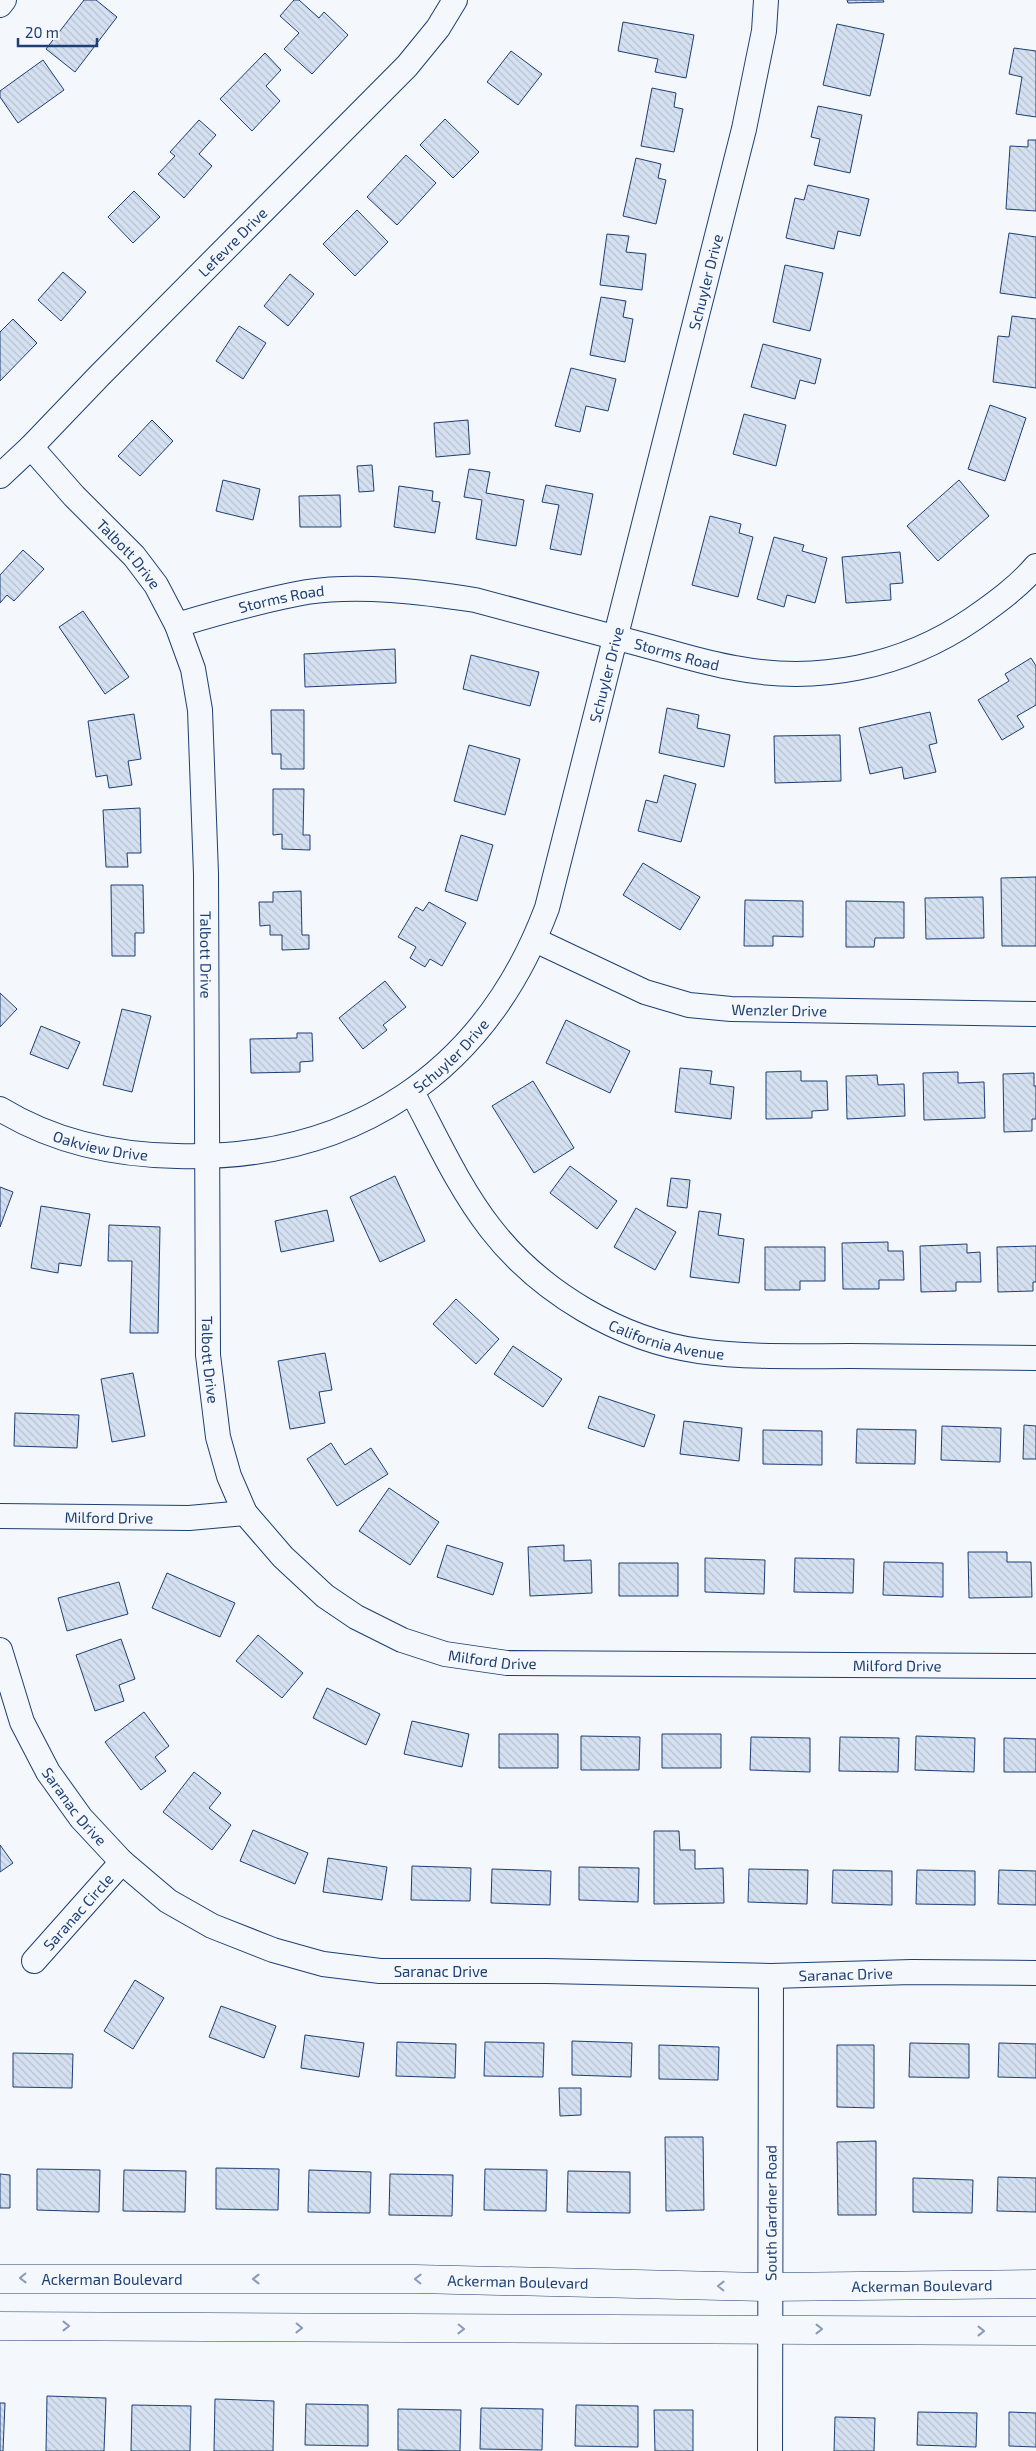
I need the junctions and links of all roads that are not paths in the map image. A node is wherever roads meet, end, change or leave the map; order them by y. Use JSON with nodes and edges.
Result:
{"nodes":[{"id":1,"x":4,"y":0,"type":"edge"},
{"id":2,"x":455,"y":0,"type":"edge"},
{"id":3,"x":766,"y":0,"type":"edge"},
{"id":4,"x":0,"y":5,"type":"edge"},
{"id":5,"x":31,"y":447,"type":"junction"},
{"id":6,"x":0,"y":476,"type":"edge"},
{"id":7,"x":1032,"y":577,"type":"edge"},
{"id":8,"x":177,"y":625,"type":"junction"},
{"id":9,"x":616,"y":637,"type":"junction"},
{"id":10,"x":535,"y":940,"type":"junction"},
{"id":11,"x":1036,"y":1014,"type":"edge"},
{"id":12,"x":412,"y":1092,"type":"junction"},
{"id":13,"x":0,"y":1109,"type":"edge"},
{"id":14,"x":206,"y":1157,"type":"junction"},
{"id":15,"x":1036,"y":1358,"type":"edge"},
{"id":16,"x":245,"y":1513,"type":"junction"},
{"id":17,"x":0,"y":1516,"type":"edge"},
{"id":18,"x":0,"y":1650,"type":"edge"},
{"id":19,"x":1036,"y":1666,"type":"edge"},
{"id":20,"x":122,"y":1862,"type":"junction"},
{"id":21,"x":34,"y":1962,"type":"dead end"},
{"id":22,"x":1036,"y":1973,"type":"edge"},
{"id":23,"x":771,"y":1976,"type":"junction"},
{"id":24,"x":0,"y":2279,"type":"edge"},
{"id":25,"x":1036,"y":2284,"type":"edge"},
{"id":26,"x":770,"y":2287,"type":"junction"},
{"id":27,"x":0,"y":2326,"type":"edge"},
{"id":28,"x":770,"y":2329,"type":"junction"},
{"id":29,"x":1036,"y":2331,"type":"edge"},
{"id":30,"x":770,"y":2451,"type":"edge"}],
"edges":[{"from":1,"to":4,"type":"street"},
{"from":2,"to":5,"type":"street","name":"Lefevre Drive"},
{"from":3,"to":9,"type":"street","name":"Schuyler Drive"},
{"from":5,"to":6,"type":"street","name":"Lefevre Drive"},
{"from":5,"to":8,"type":"street","name":"Talbott Drive"},
{"from":7,"to":9,"type":"street","name":"Storms Road"},
{"from":8,"to":9,"type":"street","name":"Storms Road"},
{"from":8,"to":14,"type":"street","name":"Talbott Drive"},
{"from":9,"to":10,"type":"street","name":"Schuyler Drive"},
{"from":10,"to":11,"type":"street","name":"Wenzler Drive"},
{"from":10,"to":12,"type":"street","name":"Schuyler Drive"},
{"from":12,"to":14,"type":"street","name":"Schuyler Drive"},
{"from":12,"to":15,"type":"street","name":"California Avenue"},
{"from":13,"to":14,"type":"street","name":"Oakview Drive"},
{"from":14,"to":16,"type":"street","name":"Talbott Drive"},
{"from":16,"to":17,"type":"street","name":"Milford Drive"},
{"from":16,"to":19,"type":"street","name":"Milford Drive"},
{"from":18,"to":20,"type":"street","name":"Saranac Drive"},
{"from":20,"to":21,"type":"street","name":"Saranac Circle"},
{"from":20,"to":23,"type":"street","name":"Saranac Drive"},
{"from":22,"to":23,"type":"street","name":"Saranac Drive"},
{"from":23,"to":26,"type":"street","name":"South Gardner Road"},
{"from":26,"to":24,"type":"street","name":"Ackerman Boulevard","one_way":true},
{"from":25,"to":26,"type":"street","name":"Ackerman Boulevard"},
{"from":26,"to":28,"type":"street","name":"South Gardner Road"},
{"from":27,"to":28,"type":"street","one_way":true},
{"from":28,"to":29,"type":"street","one_way":true},
{"from":28,"to":30,"type":"street","name":"South Gardner Road"}]}
